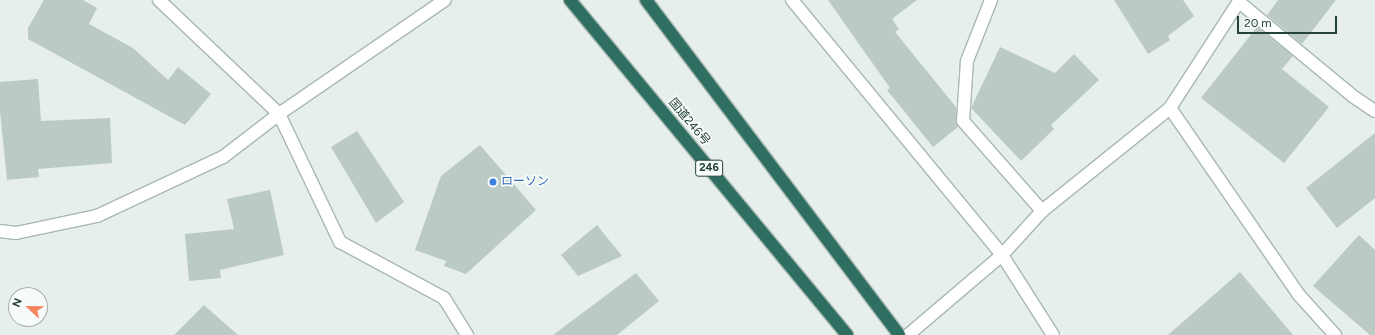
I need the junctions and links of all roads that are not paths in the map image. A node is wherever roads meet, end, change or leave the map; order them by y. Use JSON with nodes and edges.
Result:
{"nodes":[{"id":1,"x":159,"y":0,"type":"edge"},
{"id":2,"x":445,"y":0,"type":"edge"},
{"id":3,"x":570,"y":0,"type":"edge"},
{"id":4,"x":646,"y":0,"type":"edge"},
{"id":5,"x":792,"y":0,"type":"edge"},
{"id":6,"x":991,"y":0,"type":"edge"},
{"id":7,"x":1240,"y":1,"type":"edge"},
{"id":8,"x":1170,"y":108,"type":"junction"},
{"id":9,"x":1375,"y":111,"type":"edge"},
{"id":10,"x":279,"y":114,"type":"junction"},
{"id":11,"x":1042,"y":212,"type":"junction"},
{"id":12,"x":0,"y":232,"type":"edge"},
{"id":13,"x":1002,"y":255,"type":"junction"},
{"id":14,"x":467,"y":335,"type":"edge"},
{"id":15,"x":847,"y":335,"type":"edge"},
{"id":16,"x":899,"y":335,"type":"edge"},
{"id":17,"x":908,"y":335,"type":"edge"},
{"id":18,"x":1053,"y":335,"type":"edge"},
{"id":19,"x":1335,"y":335,"type":"edge"}],
"edges":[{"from":1,"to":10,"type":"street"},
{"from":2,"to":10,"type":"street"},
{"from":3,"to":15,"type":"highway","name":"国道246号","number":"246"},
{"from":4,"to":16,"type":"highway"},
{"from":5,"to":13,"type":"street"},
{"from":6,"to":11,"type":"street"},
{"from":7,"to":8,"type":"street"},
{"from":7,"to":9,"type":"street"},
{"from":8,"to":11,"type":"street"},
{"from":8,"to":19,"type":"street"},
{"from":10,"to":12,"type":"street"},
{"from":10,"to":14,"type":"street"},
{"from":11,"to":13,"type":"street"},
{"from":13,"to":17,"type":"street"},
{"from":13,"to":18,"type":"street"}]}
